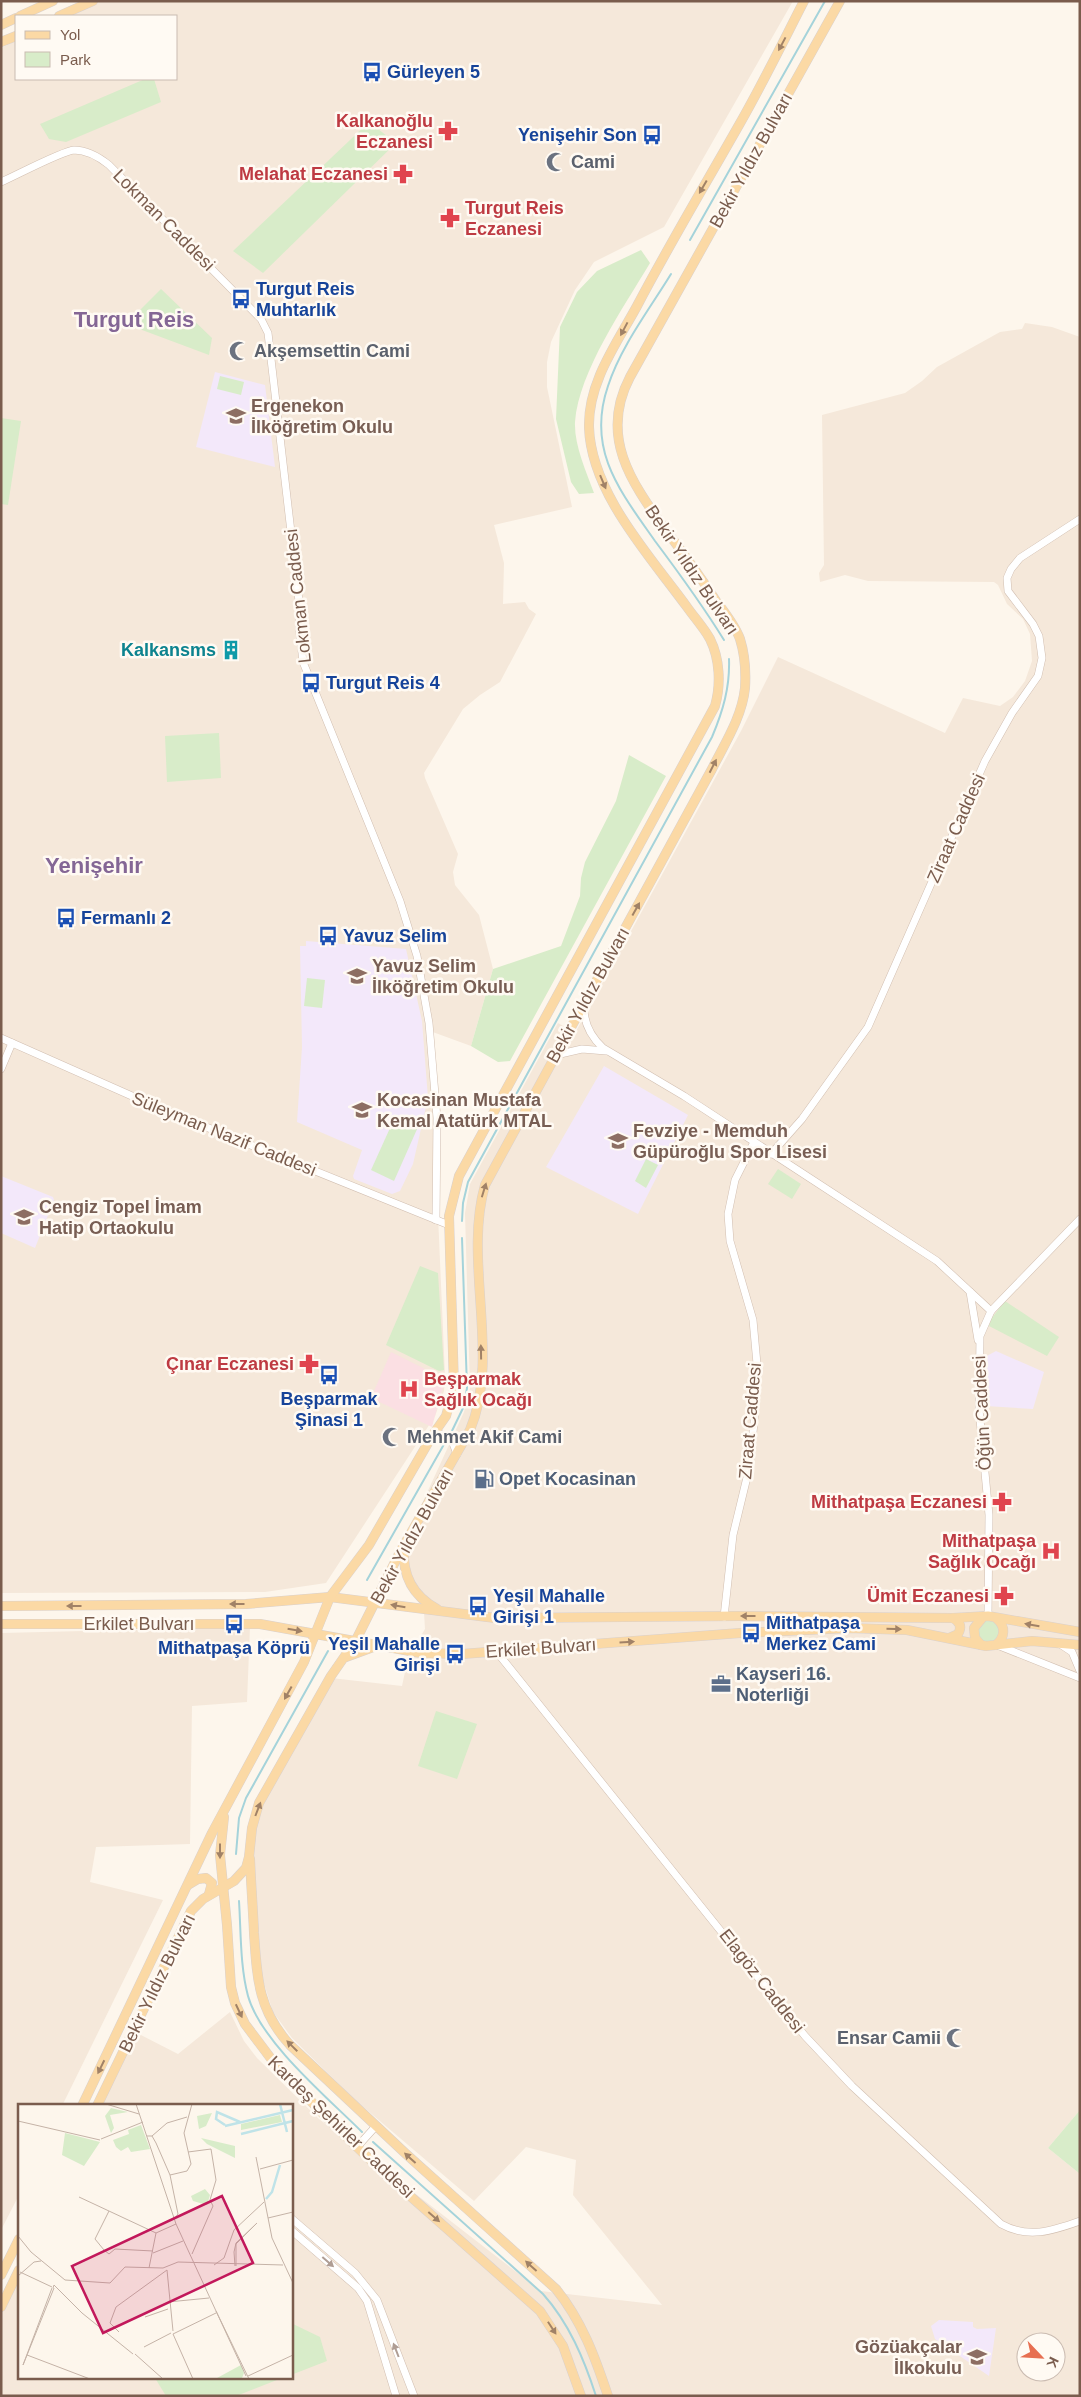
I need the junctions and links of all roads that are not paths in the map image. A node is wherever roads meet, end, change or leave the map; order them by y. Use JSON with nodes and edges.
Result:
{"nodes":[{"id":1,"x":53,"y":1,"type":"edge"},
{"id":2,"x":92,"y":1,"type":"edge"},
{"id":3,"x":804,"y":1,"type":"edge"},
{"id":4,"x":840,"y":1,"type":"edge"},
{"id":5,"x":22,"y":15,"type":"edge"},
{"id":6,"x":62,"y":15,"type":"edge"},
{"id":7,"x":15,"y":18,"type":"edge"},
{"id":8,"x":1,"y":24,"type":"edge"},
{"id":9,"x":15,"y":36,"type":"edge"},
{"id":10,"x":1,"y":42,"type":"edge"},
{"id":11,"x":1,"y":182,"type":"edge"},
{"id":12,"x":1080,"y":520,"type":"edge"},
{"id":13,"x":584,"y":1003,"type":"junction"},
{"id":14,"x":1,"y":1038,"type":"edge"},
{"id":15,"x":12,"y":1043,"type":"junction"},
{"id":16,"x":609,"y":1052,"type":"junction"},
{"id":17,"x":555,"y":1055,"type":"junction"},
{"id":18,"x":1,"y":1069,"type":"edge"},
{"id":19,"x":754,"y":1142,"type":"junction"},
{"id":20,"x":771,"y":1154,"type":"junction"},
{"id":21,"x":1080,"y":1219,"type":"edge"},
{"id":22,"x":436,"y":1220,"type":"junction"},
{"id":23,"x":449,"y":1225,"type":"junction"},
{"id":24,"x":970,"y":1292,"type":"junction"},
{"id":25,"x":991,"y":1311,"type":"junction"},
{"id":26,"x":978,"y":1346,"type":"junction"},
{"id":27,"x":436,"y":1435,"type":"junction"},
{"id":28,"x":457,"y":1454,"type":"junction"},
{"id":29,"x":404,"y":1546,"type":"junction"},
{"id":30,"x":330,"y":1597,"type":"junction"},
{"id":31,"x":375,"y":1601,"type":"junction"},
{"id":32,"x":1,"y":1606,"type":"edge"},
{"id":33,"x":442,"y":1612,"type":"junction"},
{"id":34,"x":985,"y":1616,"type":"junction"},
{"id":35,"x":724,"y":1617,"type":"junction"},
{"id":36,"x":953,"y":1618,"type":"junction"},
{"id":37,"x":998,"y":1619,"type":"junction"},
{"id":38,"x":1,"y":1624,"type":"edge"},
{"id":39,"x":1080,"y":1632,"type":"edge"},
{"id":40,"x":316,"y":1634,"type":"junction"},
{"id":41,"x":949,"y":1638,"type":"junction"},
{"id":42,"x":356,"y":1640,"type":"junction"},
{"id":43,"x":1053,"y":1642,"type":"junction"},
{"id":44,"x":981,"y":1645,"type":"junction"},
{"id":45,"x":996,"y":1645,"type":"junction"},
{"id":46,"x":1078,"y":1645,"type":"edge"},
{"id":47,"x":383,"y":1646,"type":"junction"},
{"id":48,"x":496,"y":1652,"type":"junction"},
{"id":49,"x":344,"y":1658,"type":"junction"},
{"id":50,"x":1080,"y":1670,"type":"edge"},
{"id":51,"x":1080,"y":1678,"type":"edge"},
{"id":52,"x":228,"y":1803,"type":"junction"},
{"id":53,"x":250,"y":1857,"type":"junction"},
{"id":54,"x":187,"y":1886,"type":"junction"},
{"id":55,"x":224,"y":1888,"type":"junction"},
{"id":56,"x":209,"y":1894,"type":"junction"},
{"id":57,"x":83,"y":2104,"type":"edge"},
{"id":58,"x":98,"y":2104,"type":"edge"},
{"id":59,"x":376,"y":2126,"type":"junction"},
{"id":60,"x":357,"y":2147,"type":"junction"},
{"id":61,"x":292,"y":2219,"type":"edge"},
{"id":62,"x":1080,"y":2220,"type":"edge"},
{"id":63,"x":292,"y":2231,"type":"edge"},
{"id":64,"x":18,"y":2241,"type":"edge"},
{"id":65,"x":18,"y":2272,"type":"edge"},
{"id":66,"x":1,"y":2275,"type":"edge"},
{"id":67,"x":1,"y":2307,"type":"edge"},
{"id":68,"x":396,"y":2396,"type":"edge"},
{"id":69,"x":414,"y":2396,"type":"edge"},
{"id":70,"x":581,"y":2396,"type":"edge"},
{"id":71,"x":608,"y":2396,"type":"edge"}],
"edges":[{"from":1,"to":5,"type":"main road"},
{"from":2,"to":6,"type":"main road"},
{"from":3,"to":23,"type":"main road","name":"Bekir Yıldız Bulvarı","one_way":true},
{"from":13,"to":4,"type":"main road","name":"Bekir Yıldız Bulvarı","one_way":true},
{"from":7,"to":8,"type":"main road"},
{"from":9,"to":10,"type":"main road"},
{"from":11,"to":22,"type":"street","name":"Lokman Caddesi"},
{"from":12,"to":20,"type":"street","name":"Ziraat Caddesi"},
{"from":13,"to":16,"type":"street"},
{"from":13,"to":17,"type":"main road","name":"Bekir Yıldız Bulvarı"},
{"from":14,"to":15,"type":"street","name":"Süleyman Nazif Caddesi"},
{"from":15,"to":18,"type":"street"},
{"from":15,"to":22,"type":"street","name":"Süleyman Nazif Caddesi"},
{"from":16,"to":17,"type":"street"},
{"from":16,"to":19,"type":"street"},
{"from":28,"to":17,"type":"main road","name":"Bekir Yıldız Bulvarı","one_way":true},
{"from":19,"to":20,"type":"street"},
{"from":19,"to":35,"type":"street","name":"Ziraat Caddesi"},
{"from":20,"to":24,"type":"street"},
{"from":21,"to":25,"type":"street","name":"Öğün Caddesi"},
{"from":22,"to":23,"type":"street","name":"Süleyman Nazif Caddesi"},
{"from":23,"to":27,"type":"main road","name":"Bekir Yıldız Bulvarı"},
{"from":24,"to":25,"type":"street"},
{"from":24,"to":26,"type":"street"},
{"from":25,"to":26,"type":"street","name":"Öğün Caddesi"},
{"from":26,"to":34,"type":"street","name":"Öğün Caddesi"},
{"from":27,"to":28,"type":"street"},
{"from":27,"to":30,"type":"main road","name":"Bekir Yıldız Bulvarı"},
{"from":28,"to":29,"type":"main road","name":"Bekir Yıldız Bulvarı"},
{"from":29,"to":31,"type":"main road","name":"Bekir Yıldız Bulvarı"},
{"from":29,"to":33,"type":"main road"},
{"from":30,"to":31,"type":"main road","name":"Erkilet Bulvarı"},
{"from":30,"to":32,"type":"main road","name":"Erkilet Bulvarı","one_way":true},
{"from":30,"to":40,"type":"main road","name":"Bekir Yıldız Bulvarı"},
{"from":33,"to":31,"type":"main road","name":"Erkilet Bulvarı","one_way":true},
{"from":31,"to":42,"type":"main road","name":"Bekir Yıldız Bulvarı"},
{"from":33,"to":35,"type":"main road","name":"Erkilet Bulvarı"},
{"from":34,"to":36,"type":"main road","name":"Erkilet Bulvarı"},
{"from":34,"to":37,"type":"main road","name":"Erkilet Bulvarı"},
{"from":34,"to":44,"type":"main road"},
{"from":36,"to":35,"type":"main road","name":"Erkilet Bulvarı","one_way":true},
{"from":36,"to":41,"type":"main road"},
{"from":39,"to":37,"type":"main road","name":"Erkilet Bulvarı","one_way":true},
{"from":37,"to":45,"type":"main road"},
{"from":38,"to":40,"type":"main road","name":"Erkilet Bulvarı","one_way":true},
{"from":40,"to":42,"type":"main road","name":"Erkilet Bulvarı"},
{"from":40,"to":52,"type":"main road","name":"Bekir Yıldız Bulvarı","one_way":true},
{"from":41,"to":44,"type":"main road","name":"Erkilet Bulvarı"},
{"from":48,"to":41,"type":"main road","name":"Erkilet Bulvarı","one_way":true},
{"from":42,"to":47,"type":"main road","name":"Erkilet Bulvarı"},
{"from":42,"to":49,"type":"main road","name":"Bekir Yıldız Bulvarı"},
{"from":43,"to":45,"type":"main road","name":"Erkilet Bulvarı"},
{"from":43,"to":46,"type":"main road","name":"Erkilet Bulvarı"},
{"from":43,"to":50,"type":"street"},
{"from":44,"to":45,"type":"main road","name":"Erkilet Bulvarı"},
{"from":45,"to":51,"type":"street"},
{"from":46,"to":50,"type":"street"},
{"from":47,"to":48,"type":"main road","name":"Erkilet Bulvarı"},
{"from":47,"to":49,"type":"main road"},
{"from":48,"to":62,"type":"street","name":"Elagöz Caddesi"},
{"from":53,"to":49,"type":"main road","name":"Bekir Yıldız Bulvarı","one_way":true},
{"from":52,"to":54,"type":"main road","name":"Bekir Yıldız Bulvarı"},
{"from":52,"to":55,"type":"main road","name":"Kardeş Şehirler Caddesi","one_way":true},
{"from":53,"to":55,"type":"main road","name":"Bekir Yıldız Bulvarı"},
{"from":59,"to":53,"type":"main road","name":"Kardeş Şehirler Caddesi","one_way":true},
{"from":54,"to":56,"type":"main road"},
{"from":54,"to":57,"type":"main road","name":"Bekir Yıldız Bulvarı","one_way":true},
{"from":55,"to":56,"type":"main road","name":"Bekir Yıldız Bulvarı"},
{"from":55,"to":60,"type":"main road","name":"Kardeş Şehirler Caddesi","one_way":true},
{"from":56,"to":58,"type":"main road","name":"Bekir Yıldız Bulvarı"},
{"from":59,"to":60,"type":"street"},
{"from":71,"to":59,"type":"main road","name":"Kardeş Şehirler Caddesi","one_way":true},
{"from":60,"to":70,"type":"main road","name":"Kardeş Şehirler Caddesi","one_way":true},
{"from":69,"to":61,"type":"street","one_way":true},
{"from":63,"to":68,"type":"street","one_way":true},
{"from":64,"to":66,"type":"main road"},
{"from":65,"to":67,"type":"main road"}]}
